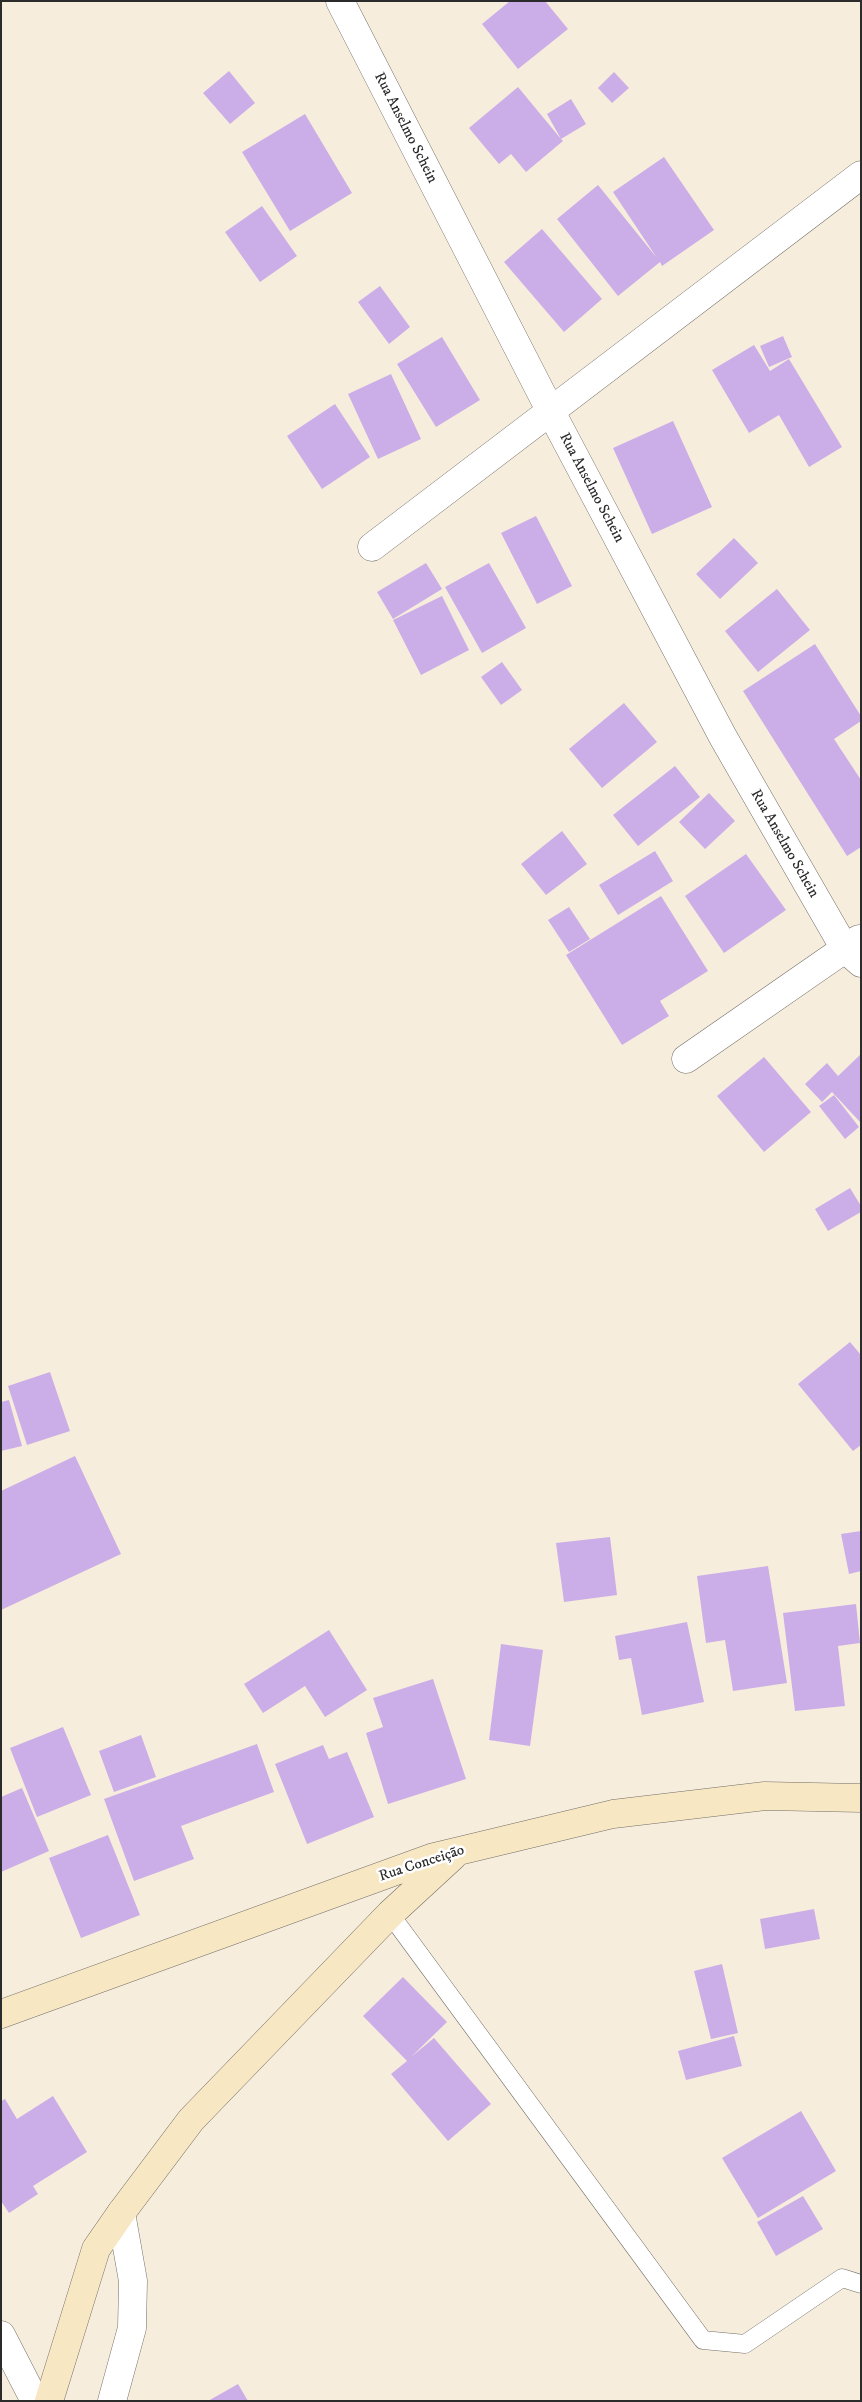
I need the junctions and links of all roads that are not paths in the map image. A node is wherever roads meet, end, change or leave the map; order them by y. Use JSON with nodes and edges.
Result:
{"nodes":[{"id":1,"x":340,"y":1,"type":"edge"},
{"id":2,"x":861,"y":175,"type":"edge"},
{"id":3,"x":550,"y":410,"type":"junction"},
{"id":4,"x":372,"y":547,"type":"dead end"},
{"id":5,"x":856,"y":950,"type":"edge"},
{"id":6,"x":686,"y":1059,"type":"dead end"},
{"id":7,"x":861,"y":1798,"type":"edge"},
{"id":8,"x":457,"y":1852,"type":"junction"},
{"id":9,"x":390,"y":1914,"type":"junction"},
{"id":10,"x":1,"y":2014,"type":"edge"},
{"id":11,"x":121,"y":2213,"type":"junction"},
{"id":12,"x":861,"y":2284,"type":"edge"},
{"id":13,"x":1,"y":2334,"type":"edge"},
{"id":14,"x":35,"y":2401,"type":"edge"},
{"id":15,"x":49,"y":2401,"type":"edge"},
{"id":16,"x":112,"y":2401,"type":"edge"}],
"edges":[{"from":1,"to":3,"type":"street","name":"Rua Anselmo Schein"},
{"from":2,"to":3,"type":"street"},
{"from":3,"to":4,"type":"street"},
{"from":3,"to":5,"type":"street","name":"Rua Anselmo Schein"},
{"from":5,"to":6,"type":"street"},
{"from":7,"to":8,"type":"main road","name":"Rua Conceição"},
{"from":8,"to":9,"type":"main road"},
{"from":8,"to":10,"type":"main road","name":"Rua Conceição"},
{"from":9,"to":11,"type":"main road"},
{"from":9,"to":12,"type":"lane"},
{"from":11,"to":15,"type":"main road"},
{"from":11,"to":16,"type":"street"},
{"from":13,"to":14,"type":"street"}]}
